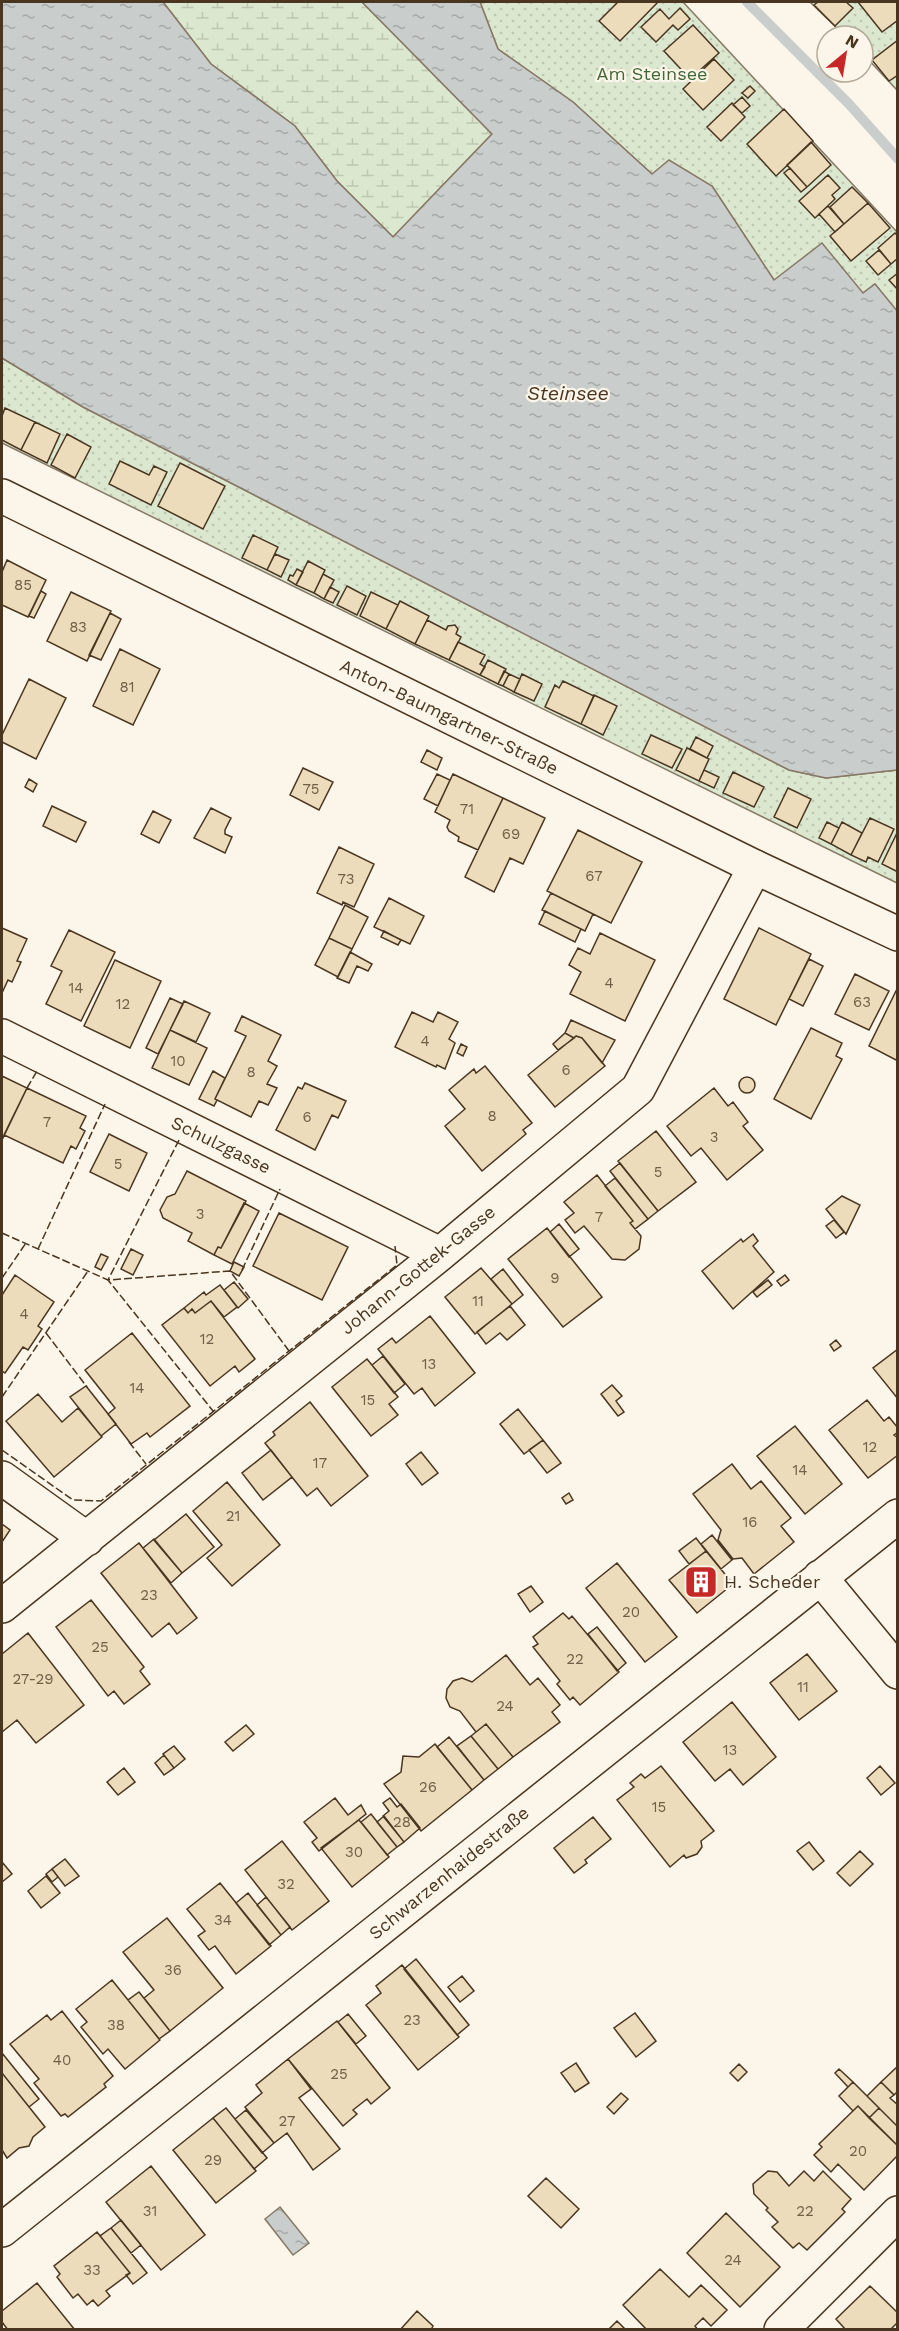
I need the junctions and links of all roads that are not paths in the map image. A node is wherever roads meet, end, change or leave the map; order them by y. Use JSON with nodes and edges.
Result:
{"nodes":[{"id":1,"x":2,"y":496,"type":"edge"},
{"id":2,"x":755,"y":867,"type":"junction"},
{"id":3,"x":897,"y":934,"type":"edge"},
{"id":4,"x":2,"y":1036,"type":"edge"},
{"id":5,"x":440,"y":1254,"type":"junction"},
{"id":6,"x":2,"y":1478,"type":"edge"},
{"id":7,"x":897,"y":1516,"type":"edge"},
{"id":8,"x":87,"y":1539,"type":"junction"},
{"id":9,"x":820,"y":1577,"type":"junction"},
{"id":10,"x":2,"y":1606,"type":"edge"},
{"id":11,"x":897,"y":1672,"type":"edge"},
{"id":12,"x":897,"y":2213,"type":"edge"},
{"id":13,"x":2,"y":2230,"type":"edge"},
{"id":14,"x":781,"y":2330,"type":"edge"}],
"edges":[{"from":1,"to":2,"type":"street","name":"Anton-Baumgartner-Straße"},
{"from":2,"to":3,"type":"street","name":"Anton-Baumgartner-Straße"},
{"from":2,"to":5,"type":"street","name":"Johann-Gottek-Gasse"},
{"from":4,"to":5,"type":"street","name":"Schulzgasse"},
{"from":5,"to":8,"type":"street","name":"Johann-Gottek-Gasse"},
{"from":6,"to":8,"type":"street"},
{"from":7,"to":9,"type":"street","name":"Schwarzenhaidestraße"},
{"from":8,"to":10,"type":"street","name":"Johann-Gottek-Gasse"},
{"from":9,"to":11,"type":"street"},
{"from":9,"to":13,"type":"street","name":"Schwarzenhaidestraße"},
{"from":12,"to":14,"type":"street"}]}
